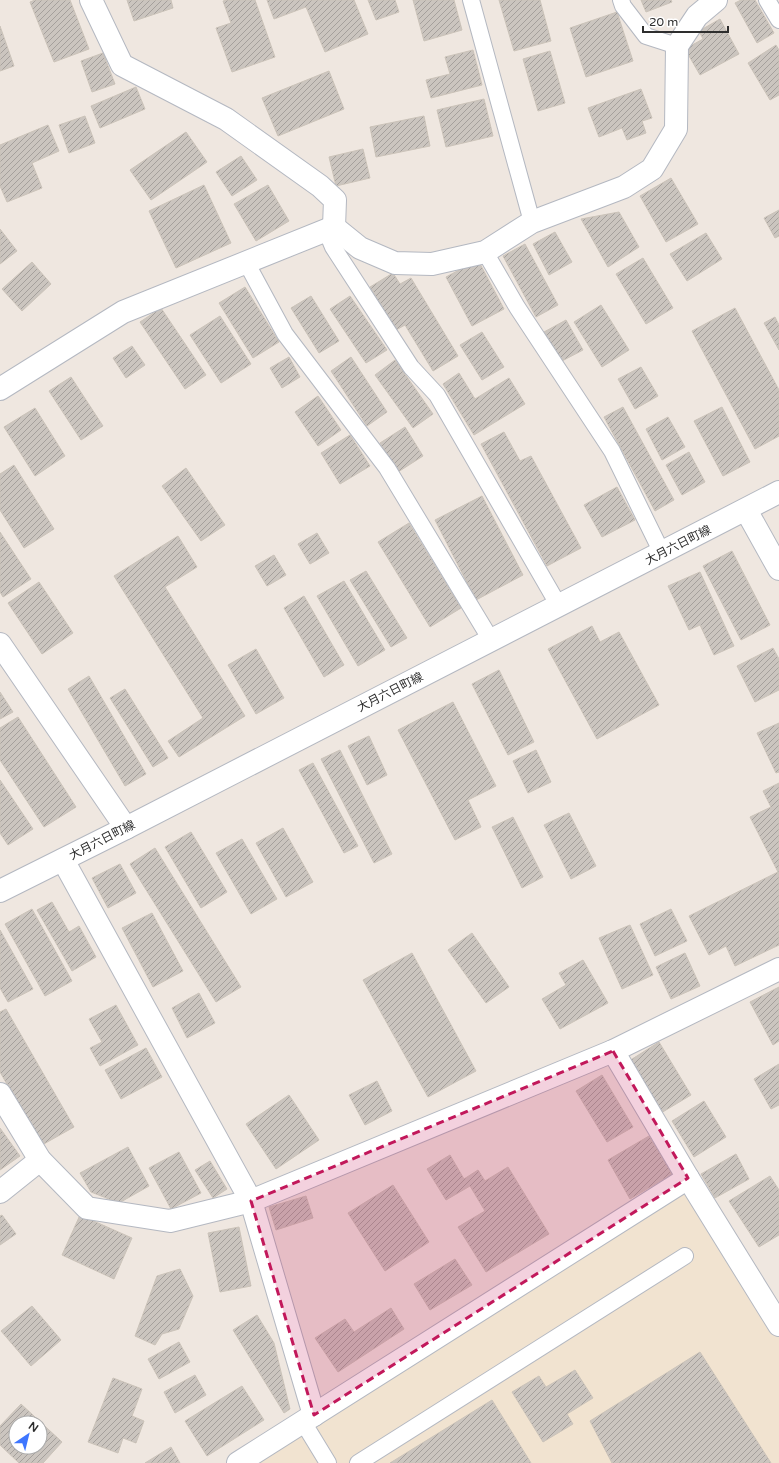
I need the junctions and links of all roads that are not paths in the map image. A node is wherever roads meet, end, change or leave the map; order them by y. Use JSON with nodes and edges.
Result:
{"nodes":[{"id":1,"x":91,"y":0,"type":"edge"},
{"id":2,"x":471,"y":0,"type":"edge"},
{"id":3,"x":621,"y":0,"type":"edge"},
{"id":4,"x":716,"y":0,"type":"edge"},
{"id":5,"x":767,"y":0,"type":"edge"},
{"id":6,"x":779,"y":20,"type":"edge"},
{"id":7,"x":678,"y":46,"type":"junction"},
{"id":8,"x":532,"y":222,"type":"junction"},
{"id":9,"x":330,"y":229,"type":"junction"},
{"id":10,"x":485,"y":252,"type":"junction"},
{"id":11,"x":246,"y":262,"type":"junction"},
{"id":12,"x":0,"y":389,"type":"edge"},
{"id":13,"x":779,"y":492,"type":"edge"},
{"id":14,"x":746,"y":510,"type":"junction"},
{"id":15,"x":662,"y":553,"type":"junction"},
{"id":16,"x":779,"y":569,"type":"edge"},
{"id":17,"x":559,"y":606,"type":"junction"},
{"id":18,"x":491,"y":640,"type":"junction"},
{"id":19,"x":0,"y":644,"type":"edge"},
{"id":20,"x":126,"y":828,"type":"junction"},
{"id":21,"x":63,"y":860,"type":"junction"},
{"id":22,"x":0,"y":891,"type":"edge"},
{"id":23,"x":779,"y":969,"type":"edge"},
{"id":24,"x":613,"y":1051,"type":"junction"},
{"id":25,"x":0,"y":1094,"type":"edge"},
{"id":26,"x":40,"y":1160,"type":"junction"},
{"id":27,"x":688,"y":1178,"type":"junction"},
{"id":28,"x":0,"y":1192,"type":"edge"},
{"id":29,"x":251,"y":1201,"type":"junction"},
{"id":30,"x":685,"y":1256,"type":"dead end"},
{"id":31,"x":779,"y":1325,"type":"edge"},
{"id":32,"x":308,"y":1418,"type":"junction"},
{"id":33,"x":238,"y":1463,"type":"edge"},
{"id":34,"x":328,"y":1463,"type":"edge"},
{"id":35,"x":358,"y":1463,"type":"edge"}],
"edges":[{"from":1,"to":9,"type":"street"},
{"from":2,"to":8,"type":"lane"},
{"from":3,"to":7,"type":"lane"},
{"from":4,"to":7,"type":"street"},
{"from":5,"to":6,"type":"lane"},
{"from":7,"to":8,"type":"street"},
{"from":8,"to":10,"type":"street"},
{"from":9,"to":10,"type":"street"},
{"from":9,"to":11,"type":"street"},
{"from":9,"to":17,"type":"lane"},
{"from":10,"to":15,"type":"lane"},
{"from":11,"to":12,"type":"street"},
{"from":11,"to":18,"type":"lane"},
{"from":13,"to":14,"type":"street","name":"大月六日町線"},
{"from":14,"to":15,"type":"street","name":"大月六日町線"},
{"from":14,"to":16,"type":"street"},
{"from":15,"to":17,"type":"street","name":"大月六日町線"},
{"from":17,"to":18,"type":"street","name":"大月六日町線"},
{"from":18,"to":20,"type":"street","name":"大月六日町線"},
{"from":19,"to":20,"type":"street"},
{"from":20,"to":21,"type":"street","name":"大月六日町線"},
{"from":21,"to":22,"type":"street","name":"大月六日町線"},
{"from":21,"to":29,"type":"street"},
{"from":23,"to":24,"type":"street"},
{"from":24,"to":27,"type":"street"},
{"from":24,"to":29,"type":"street"},
{"from":25,"to":26,"type":"street"},
{"from":26,"to":28,"type":"street"},
{"from":26,"to":29,"type":"street"},
{"from":27,"to":31,"type":"street"},
{"from":27,"to":32,"type":"street"},
{"from":29,"to":32,"type":"street"},
{"from":30,"to":35,"type":"lane"},
{"from":32,"to":33,"type":"street"},
{"from":32,"to":34,"type":"lane"}]}
